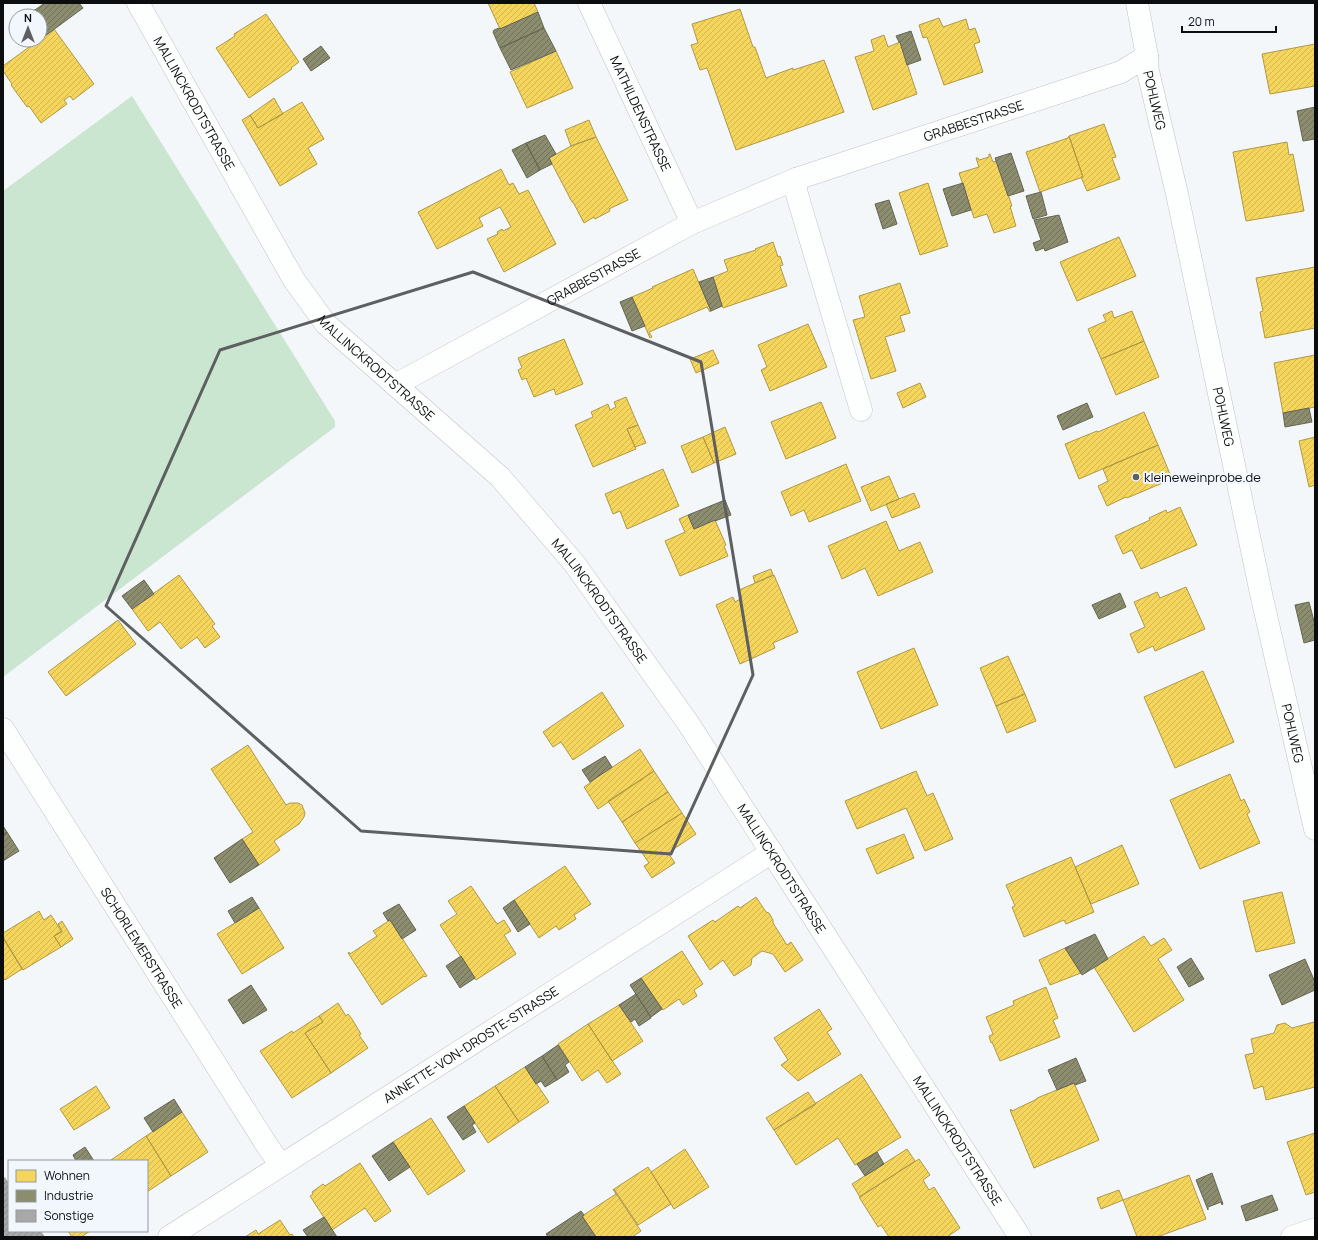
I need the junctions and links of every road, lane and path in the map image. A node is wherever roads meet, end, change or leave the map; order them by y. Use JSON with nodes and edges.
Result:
{"nodes":[{"id":1,"x":138,"y":3,"type":"edge"},
{"id":2,"x":589,"y":3,"type":"edge"},
{"id":3,"x":1137,"y":3,"type":"edge"},
{"id":4,"x":1147,"y":56,"type":"junction"},
{"id":5,"x":796,"y":179,"type":"junction"},
{"id":6,"x":692,"y":223,"type":"junction"},
{"id":7,"x":395,"y":385,"type":"junction"},
{"id":8,"x":861,"y":410,"type":"dead end"},
{"id":9,"x":3,"y":729,"type":"edge"},
{"id":10,"x":1315,"y":829,"type":"edge"},
{"id":11,"x":772,"y":852,"type":"junction"},
{"id":12,"x":282,"y":1165,"type":"junction"},
{"id":13,"x":1315,"y":1229,"type":"edge"},
{"id":14,"x":169,"y":1237,"type":"edge"},
{"id":15,"x":1020,"y":1237,"type":"edge"},
{"id":16,"x":1292,"y":1237,"type":"edge"}],
"edges":[{"from":1,"to":7,"type":"street","name":"MALLINCKRODTSTRASSE"},
{"from":2,"to":6,"type":"street","name":"MATHILDENSTRASSE"},
{"from":3,"to":4,"type":"street","name":"POHLWEG"},
{"from":4,"to":5,"type":"street","name":"GRABBESTRASSE"},
{"from":4,"to":10,"type":"street","name":"POHLWEG"},
{"from":5,"to":6,"type":"street","name":"GRABBESTRASSE"},
{"from":5,"to":8,"type":"street"},
{"from":6,"to":7,"type":"street","name":"GRABBESTRASSE"},
{"from":7,"to":11,"type":"street","name":"MALLINCKRODTSTRASSE"},
{"from":9,"to":12,"type":"street","name":"SCHORLEMERSTRASSE"},
{"from":11,"to":12,"type":"street","name":"ANNETTE-VON-DROSTE-STRASSE"},
{"from":11,"to":15,"type":"street","name":"MALLINCKRODTSTRASSE"},
{"from":12,"to":14,"type":"street","name":"ANNETTE-VON-DROSTE-STRASSE"},
{"from":13,"to":16,"type":"street"}]}
